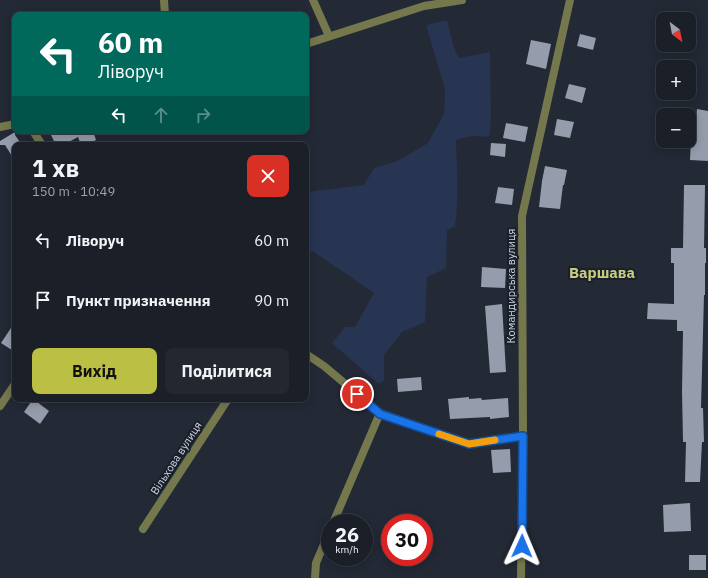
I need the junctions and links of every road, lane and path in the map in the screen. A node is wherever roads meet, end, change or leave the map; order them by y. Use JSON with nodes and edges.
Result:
{"nodes":[{"id":1,"x":164,"y":0,"type":"edge"},
{"id":2,"x":313,"y":0,"type":"edge"},
{"id":3,"x":462,"y":0,"type":"edge"},
{"id":4,"x":570,"y":0,"type":"edge"},
{"id":5,"x":423,"y":3,"type":"edge"},
{"id":6,"x":165,"y":12,"type":"edge"},
{"id":7,"x":329,"y":36,"type":"junction"},
{"id":8,"x":309,"y":43,"type":"edge"},
{"id":9,"x":12,"y":125,"type":"edge"},
{"id":10,"x":0,"y":127,"type":"edge"},
{"id":11,"x":309,"y":356,"type":"edge"},
{"id":12,"x":12,"y":388,"type":"edge"},
{"id":13,"x":226,"y":402,"type":"edge"},
{"id":14,"x":0,"y":406,"type":"edge"},
{"id":15,"x":380,"y":414,"type":"junction"},
{"id":16,"x":523,"y":436,"type":"junction"},
{"id":17,"x":337,"y":514,"type":"edge"},
{"id":18,"x":142,"y":529,"type":"dead end"},
{"id":19,"x":321,"y":551,"type":"edge"},
{"id":20,"x":315,"y":578,"type":"edge"},
{"id":21,"x":521,"y":578,"type":"edge"}],
"edges":[{"from":1,"to":6,"type":"street"},
{"from":2,"to":7,"type":"street"},
{"from":3,"to":5,"type":"street"},
{"from":4,"to":16,"type":"street","name":"Командирська вулиця"},
{"from":5,"to":7,"type":"street"},
{"from":7,"to":8,"type":"street"},
{"from":9,"to":10,"type":"street"},
{"from":11,"to":15,"type":"street"},
{"from":12,"to":14,"type":"street"},
{"from":13,"to":18,"type":"street","name":"Вільхова вулиця"},
{"from":15,"to":16,"type":"street"},
{"from":15,"to":17,"type":"street"},
{"from":16,"to":21,"type":"street","name":"Командирська вулиця"},
{"from":19,"to":20,"type":"street"}]}
